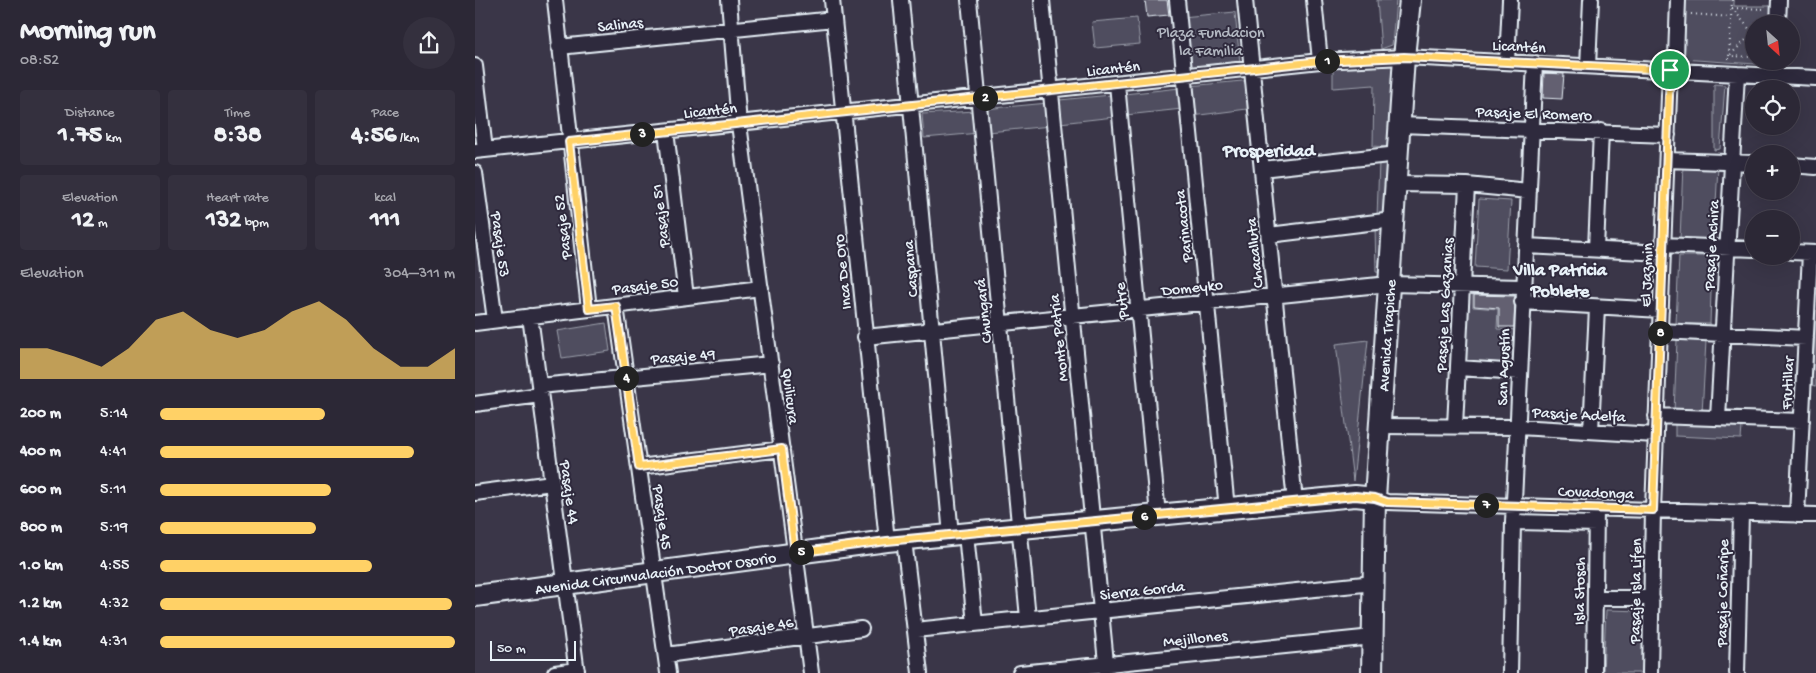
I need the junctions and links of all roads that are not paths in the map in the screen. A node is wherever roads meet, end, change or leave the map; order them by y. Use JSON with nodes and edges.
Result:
{"nodes":[{"id":1,"x":555,"y":0,"type":"edge"},
{"id":2,"x":729,"y":0,"type":"edge"},
{"id":3,"x":832,"y":0,"type":"edge"},
{"id":4,"x":901,"y":0,"type":"edge"},
{"id":5,"x":969,"y":0,"type":"edge"},
{"id":6,"x":1041,"y":0,"type":"edge"},
{"id":7,"x":1177,"y":0,"type":"edge"},
{"id":8,"x":1245,"y":0,"type":"edge"},
{"id":9,"x":1314,"y":0,"type":"edge"},
{"id":10,"x":1410,"y":0,"type":"edge"},
{"id":11,"x":1510,"y":0,"type":"edge"},
{"id":12,"x":1591,"y":0,"type":"edge"},
{"id":13,"x":1678,"y":6,"type":"edge"},
{"id":14,"x":834,"y":19,"type":"junction"},
{"id":15,"x":732,"y":29,"type":"junction"},
{"id":16,"x":559,"y":47,"type":"junction"},
{"id":17,"x":1404,"y":57,"type":"junction"},
{"id":18,"x":1320,"y":61,"type":"junction"},
{"id":19,"x":1507,"y":62,"type":"junction"},
{"id":20,"x":1535,"y":63,"type":"junction"},
{"id":21,"x":475,"y":66,"type":"edge"},
{"id":22,"x":1588,"y":66,"type":"junction"},
{"id":23,"x":1251,"y":70,"type":"junction"},
{"id":24,"x":1670,"y":70,"type":"junction"},
{"id":25,"x":1775,"y":70,"type":"edge"},
{"id":26,"x":1737,"y":74,"type":"junction"},
{"id":27,"x":1775,"y":76,"type":"junction"},
{"id":28,"x":1184,"y":77,"type":"junction"},
{"id":29,"x":1816,"y":78,"type":"edge"},
{"id":30,"x":1117,"y":84,"type":"junction"},
{"id":31,"x":1050,"y":91,"type":"junction"},
{"id":32,"x":979,"y":98,"type":"junction"},
{"id":33,"x":911,"y":106,"type":"junction"},
{"id":34,"x":842,"y":113,"type":"junction"},
{"id":35,"x":739,"y":124,"type":"junction"},
{"id":36,"x":1400,"y":125,"type":"junction"},
{"id":37,"x":1531,"y":130,"type":"junction"},
{"id":38,"x":666,"y":131,"type":"junction"},
{"id":39,"x":1601,"y":131,"type":"junction"},
{"id":40,"x":1668,"y":135,"type":"junction"},
{"id":41,"x":569,"y":142,"type":"junction"},
{"id":42,"x":480,"y":150,"type":"edge"},
{"id":43,"x":1398,"y":154,"type":"junction"},
{"id":44,"x":1667,"y":160,"type":"junction"},
{"id":45,"x":1732,"y":162,"type":"junction"},
{"id":46,"x":1745,"y":163,"type":"edge"},
{"id":47,"x":1800,"y":166,"type":"edge"},
{"id":48,"x":1816,"y":167,"type":"edge"},
{"id":49,"x":1263,"y":169,"type":"junction"},
{"id":50,"x":475,"y":173,"type":"edge"},
{"id":51,"x":1396,"y":184,"type":"junction"},
{"id":52,"x":1467,"y":185,"type":"junction"},
{"id":53,"x":1529,"y":190,"type":"junction"},
{"id":54,"x":1393,"y":220,"type":"junction"},
{"id":55,"x":1269,"y":235,"type":"junction"},
{"id":56,"x":1526,"y":246,"type":"junction"},
{"id":57,"x":1727,"y":247,"type":"junction"},
{"id":58,"x":1745,"y":248,"type":"edge"},
{"id":59,"x":1596,"y":249,"type":"junction"},
{"id":60,"x":1663,"y":249,"type":"junction"},
{"id":61,"x":1800,"y":252,"type":"edge"},
{"id":62,"x":1813,"y":253,"type":"edge"},
{"id":63,"x":1389,"y":284,"type":"junction"},
{"id":64,"x":1461,"y":286,"type":"junction"},
{"id":65,"x":1523,"y":287,"type":"junction"},
{"id":66,"x":761,"y":288,"type":"junction"},
{"id":67,"x":1275,"y":296,"type":"junction"},
{"id":68,"x":686,"y":297,"type":"junction"},
{"id":69,"x":1522,"y":302,"type":"junction"},
{"id":70,"x":1207,"y":303,"type":"junction"},
{"id":71,"x":616,"y":306,"type":"junction"},
{"id":72,"x":1597,"y":308,"type":"junction"},
{"id":73,"x":589,"y":309,"type":"junction"},
{"id":74,"x":1138,"y":310,"type":"junction"},
{"id":75,"x":1661,"y":310,"type":"junction"},
{"id":76,"x":530,"y":316,"type":"junction"},
{"id":77,"x":1073,"y":316,"type":"junction"},
{"id":78,"x":495,"y":320,"type":"junction"},
{"id":79,"x":475,"y":323,"type":"edge"},
{"id":80,"x":1001,"y":324,"type":"junction"},
{"id":81,"x":932,"y":330,"type":"junction"},
{"id":82,"x":1660,"y":331,"type":"junction"},
{"id":83,"x":1723,"y":334,"type":"junction"},
{"id":84,"x":865,"y":337,"type":"junction"},
{"id":85,"x":1806,"y":338,"type":"junction"},
{"id":86,"x":771,"y":364,"type":"junction"},
{"id":87,"x":1458,"y":368,"type":"junction"},
{"id":88,"x":1520,"y":372,"type":"junction"},
{"id":89,"x":626,"y":378,"type":"junction"},
{"id":90,"x":1810,"y":388,"type":"edge"},
{"id":91,"x":540,"y":391,"type":"junction"},
{"id":92,"x":475,"y":404,"type":"edge"},
{"id":93,"x":1656,"y":416,"type":"junction"},
{"id":94,"x":1718,"y":418,"type":"junction"},
{"id":95,"x":1802,"y":421,"type":"junction"},
{"id":96,"x":1380,"y":426,"type":"junction"},
{"id":97,"x":1455,"y":426,"type":"junction"},
{"id":98,"x":1517,"y":427,"type":"junction"},
{"id":99,"x":1591,"y":431,"type":"junction"},
{"id":100,"x":1656,"y":435,"type":"junction"},
{"id":101,"x":782,"y":449,"type":"junction"},
{"id":102,"x":639,"y":467,"type":"junction"},
{"id":103,"x":552,"y":483,"type":"junction"},
{"id":104,"x":475,"y":493,"type":"edge"},
{"id":105,"x":1375,"y":498,"type":"junction"},
{"id":106,"x":1295,"y":502,"type":"junction"},
{"id":107,"x":1514,"y":506,"type":"junction"},
{"id":108,"x":1227,"y":509,"type":"junction"},
{"id":109,"x":1596,"y":509,"type":"junction"},
{"id":110,"x":1653,"y":510,"type":"junction"},
{"id":111,"x":1741,"y":513,"type":"junction"},
{"id":112,"x":1158,"y":515,"type":"junction"},
{"id":113,"x":1797,"y":515,"type":"junction"},
{"id":114,"x":1816,"y":515,"type":"edge"},
{"id":115,"x":1093,"y":522,"type":"junction"},
{"id":116,"x":1513,"y":522,"type":"junction"},
{"id":117,"x":1596,"y":524,"type":"junction"},
{"id":118,"x":1021,"y":529,"type":"junction"},
{"id":119,"x":958,"y":535,"type":"junction"},
{"id":120,"x":895,"y":540,"type":"junction"},
{"id":121,"x":795,"y":553,"type":"junction"},
{"id":122,"x":654,"y":572,"type":"junction"},
{"id":123,"x":1374,"y":583,"type":"junction"},
{"id":124,"x":565,"y":584,"type":"junction"},
{"id":125,"x":475,"y":596,"type":"edge"},
{"id":126,"x":1595,"y":598,"type":"junction"},
{"id":127,"x":1652,"y":598,"type":"junction"},
{"id":128,"x":1101,"y":611,"type":"junction"},
{"id":129,"x":1028,"y":618,"type":"junction"},
{"id":130,"x":975,"y":624,"type":"junction"},
{"id":131,"x":861,"y":629,"type":"dead end"},
{"id":132,"x":915,"y":630,"type":"junction"},
{"id":133,"x":806,"y":637,"type":"junction"},
{"id":134,"x":1373,"y":637,"type":"junction"},
{"id":135,"x":666,"y":655,"type":"junction"},
{"id":136,"x":1107,"y":668,"type":"edge"},
{"id":137,"x":577,"y":672,"type":"edge"},
{"id":138,"x":555,"y":673,"type":"edge"},
{"id":139,"x":668,"y":673,"type":"edge"},
{"id":140,"x":811,"y":673,"type":"edge"},
{"id":141,"x":920,"y":673,"type":"edge"},
{"id":142,"x":1020,"y":673,"type":"edge"},
{"id":143,"x":1372,"y":673,"type":"edge"},
{"id":144,"x":1510,"y":673,"type":"edge"},
{"id":145,"x":1594,"y":673,"type":"edge"},
{"id":146,"x":1650,"y":673,"type":"edge"},
{"id":147,"x":1737,"y":673,"type":"edge"}],
"edges":[{"from":1,"to":16,"type":"street","name":"Pasaje 52"},
{"from":2,"to":15,"type":"street","name":"Quilicura"},
{"from":3,"to":14,"type":"street","name":"Inca De Oro"},
{"from":4,"to":33,"type":"street","name":"Caspana"},
{"from":5,"to":32,"type":"street","name":"Chungará"},
{"from":6,"to":31,"type":"street","name":"Monte Patria"},
{"from":7,"to":28,"type":"street","name":"Parinacota"},
{"from":8,"to":23,"type":"street","name":"Chacalluta"},
{"from":9,"to":18,"type":"street"},
{"from":10,"to":17,"type":"street","name":"Avenida Trapiche"},
{"from":11,"to":19,"type":"street"},
{"from":12,"to":22,"type":"street"},
{"from":13,"to":24,"type":"street","name":"El Jazmin"},
{"from":14,"to":15,"type":"street","name":"Salinas"},
{"from":14,"to":34,"type":"street","name":"Inca De Oro"},
{"from":15,"to":16,"type":"street","name":"Salinas"},
{"from":15,"to":35,"type":"street","name":"Quilicura"},
{"from":16,"to":41,"type":"street","name":"Pasaje 52"},
{"from":17,"to":18,"type":"street","name":"Licantén"},
{"from":17,"to":19,"type":"street","name":"Licantén"},
{"from":17,"to":36,"type":"street","name":"Avenida Trapiche"},
{"from":18,"to":23,"type":"street","name":"Licantén"},
{"from":19,"to":20,"type":"street","name":"Licantén"},
{"from":20,"to":22,"type":"street","name":"Licantén"},
{"from":20,"to":37,"type":"street","name":"San Agustín"},
{"from":21,"to":42,"type":"street"},
{"from":22,"to":24,"type":"street","name":"Licantén"},
{"from":23,"to":28,"type":"street","name":"Licantén"},
{"from":23,"to":49,"type":"street","name":"Chacalluta"},
{"from":24,"to":26,"type":"street","name":"Licantén"},
{"from":24,"to":40,"type":"street","name":"El Jazmin"},
{"from":25,"to":27,"type":"street"},
{"from":26,"to":27,"type":"street","name":"Licantén"},
{"from":26,"to":45,"type":"street","name":"Pasaje Achira"},
{"from":27,"to":29,"type":"street","name":"Licantén"},
{"from":28,"to":30,"type":"street","name":"Licantén"},
{"from":28,"to":70,"type":"street","name":"Parinacota"},
{"from":30,"to":31,"type":"street","name":"Licantén"},
{"from":30,"to":74,"type":"street","name":"Putre"},
{"from":31,"to":32,"type":"street","name":"Licantén"},
{"from":31,"to":77,"type":"street","name":"Monte Patria"},
{"from":32,"to":33,"type":"street","name":"Licantén"},
{"from":32,"to":80,"type":"street","name":"Chungará"},
{"from":33,"to":34,"type":"street","name":"Licantén"},
{"from":33,"to":81,"type":"street","name":"Caspana"},
{"from":34,"to":35,"type":"street","name":"Licantén"},
{"from":34,"to":84,"type":"street","name":"Inca De Oro"},
{"from":35,"to":38,"type":"street","name":"Licantén"},
{"from":35,"to":66,"type":"street","name":"Quilicura"},
{"from":36,"to":37,"type":"street","name":"Pasaje El Romero"},
{"from":36,"to":43,"type":"street","name":"Avenida Trapiche"},
{"from":37,"to":39,"type":"street","name":"Pasaje El Romero"},
{"from":37,"to":53,"type":"street","name":"San Agustín"},
{"from":38,"to":41,"type":"street","name":"Licantén"},
{"from":38,"to":68,"type":"street","name":"Pasaje 51"},
{"from":39,"to":40,"type":"street","name":"Pasaje El Romero"},
{"from":39,"to":59,"type":"street"},
{"from":40,"to":44,"type":"street","name":"El Jazmin"},
{"from":41,"to":42,"type":"street","name":"Licantén"},
{"from":41,"to":73,"type":"street","name":"Pasaje 52"},
{"from":43,"to":49,"type":"street"},
{"from":43,"to":51,"type":"street","name":"Avenida Trapiche"},
{"from":44,"to":45,"type":"street"},
{"from":44,"to":60,"type":"street","name":"El Jazmin"},
{"from":45,"to":46,"type":"street"},
{"from":45,"to":57,"type":"street","name":"Pasaje Achira"},
{"from":47,"to":48,"type":"street"},
{"from":49,"to":55,"type":"street","name":"Chacalluta"},
{"from":50,"to":78,"type":"street","name":"Pasaje 53"},
{"from":51,"to":52,"type":"street"},
{"from":51,"to":54,"type":"street","name":"Avenida Trapiche"},
{"from":52,"to":53,"type":"street"},
{"from":52,"to":64,"type":"street","name":"Pasaje Las Gazanias"},
{"from":53,"to":56,"type":"street","name":"San Agustín"},
{"from":54,"to":55,"type":"street"},
{"from":54,"to":63,"type":"street","name":"Avenida Trapiche"},
{"from":55,"to":67,"type":"street","name":"Chacalluta"},
{"from":56,"to":59,"type":"street"},
{"from":56,"to":65,"type":"street","name":"San Agustín"},
{"from":57,"to":58,"type":"street"},
{"from":57,"to":60,"type":"street"},
{"from":57,"to":83,"type":"street","name":"Pasaje Achira"},
{"from":59,"to":60,"type":"street"},
{"from":60,"to":75,"type":"street","name":"El Jazmin"},
{"from":61,"to":62,"type":"street"},
{"from":62,"to":85,"type":"street","name":"Frutillar"},
{"from":63,"to":64,"type":"street","name":"Domeyko"},
{"from":63,"to":67,"type":"street","name":"Domeyko"},
{"from":63,"to":96,"type":"street","name":"Avenida Trapiche"},
{"from":64,"to":65,"type":"street","name":"Domeyko"},
{"from":64,"to":87,"type":"street","name":"Pasaje Las Gazanias"},
{"from":65,"to":69,"type":"street","name":"San Agustín"},
{"from":66,"to":68,"type":"street","name":"Pasaje 50"},
{"from":66,"to":86,"type":"street","name":"Quilicura"},
{"from":67,"to":70,"type":"street","name":"Domeyko"},
{"from":67,"to":106,"type":"street","name":"Chacalluta"},
{"from":68,"to":71,"type":"street","name":"Pasaje 50"},
{"from":69,"to":72,"type":"street"},
{"from":69,"to":88,"type":"street","name":"San Agustín"},
{"from":70,"to":74,"type":"street","name":"Domeyko"},
{"from":70,"to":108,"type":"street","name":"Parinacota"},
{"from":71,"to":73,"type":"street","name":"Pasaje 50"},
{"from":71,"to":89,"type":"street","name":"Pasaje 45"},
{"from":72,"to":75,"type":"street"},
{"from":72,"to":99,"type":"street"},
{"from":73,"to":76,"type":"street","name":"Pasaje 50"},
{"from":74,"to":77,"type":"street","name":"Domeyko"},
{"from":74,"to":112,"type":"street","name":"Putre"},
{"from":75,"to":82,"type":"street","name":"El Jazmin"},
{"from":76,"to":78,"type":"street","name":"Pasaje 50"},
{"from":76,"to":91,"type":"street","name":"Pasaje 44"},
{"from":77,"to":80,"type":"street","name":"Domeyko"},
{"from":77,"to":115,"type":"street","name":"Monte Patria"},
{"from":78,"to":79,"type":"street","name":"Pasaje 50"},
{"from":80,"to":81,"type":"street","name":"Domeyko"},
{"from":80,"to":118,"type":"street","name":"Chungará"},
{"from":81,"to":84,"type":"street","name":"Domeyko"},
{"from":81,"to":119,"type":"street","name":"Caspana"},
{"from":82,"to":83,"type":"street"},
{"from":82,"to":93,"type":"street","name":"El Jazmin"},
{"from":83,"to":85,"type":"street"},
{"from":83,"to":94,"type":"street","name":"Pasaje Achira"},
{"from":84,"to":120,"type":"street","name":"Inca De Oro"},
{"from":85,"to":90,"type":"street","name":"Frutillar"},
{"from":86,"to":89,"type":"street","name":"Pasaje 49"},
{"from":86,"to":101,"type":"street","name":"Quilicura"},
{"from":87,"to":88,"type":"street"},
{"from":87,"to":97,"type":"street","name":"Pasaje Las Gazanias"},
{"from":88,"to":98,"type":"street","name":"San Agustín"},
{"from":89,"to":91,"type":"street","name":"Pasaje 49"},
{"from":89,"to":102,"type":"street","name":"Pasaje 45"},
{"from":90,"to":95,"type":"street","name":"Frutillar"},
{"from":91,"to":92,"type":"street","name":"Pasaje 49"},
{"from":91,"to":103,"type":"street","name":"Pasaje 44"},
{"from":93,"to":94,"type":"street"},
{"from":93,"to":100,"type":"street","name":"El Jazmin"},
{"from":94,"to":95,"type":"street"},
{"from":95,"to":113,"type":"street","name":"Frutillar"},
{"from":96,"to":97,"type":"street","name":"Pasaje Adelfa"},
{"from":96,"to":105,"type":"street","name":"Avenida Trapiche"},
{"from":97,"to":98,"type":"street","name":"Pasaje Adelfa"},
{"from":98,"to":99,"type":"street","name":"Pasaje Adelfa"},
{"from":98,"to":107,"type":"street","name":"San Agustín"},
{"from":99,"to":100,"type":"street","name":"Pasaje Adelfa"},
{"from":100,"to":110,"type":"street","name":"El Jazmin"},
{"from":101,"to":102,"type":"street"},
{"from":101,"to":121,"type":"street","name":"Quilicura"},
{"from":102,"to":122,"type":"street","name":"Pasaje 45"},
{"from":103,"to":104,"type":"street"},
{"from":103,"to":124,"type":"street","name":"Pasaje 44"},
{"from":105,"to":106,"type":"street","name":"Avenida Circunvalación Doctor Osorio"},
{"from":105,"to":107,"type":"street","name":"Covadonga"},
{"from":105,"to":123,"type":"street","name":"Avenida Trapiche"},
{"from":106,"to":108,"type":"street","name":"Avenida Circunvalación Doctor Osorio"},
{"from":107,"to":109,"type":"street","name":"Covadonga"},
{"from":107,"to":116,"type":"street","name":"San Agustín"},
{"from":108,"to":112,"type":"street","name":"Avenida Circunvalación Doctor Osorio"},
{"from":109,"to":110,"type":"street","name":"Covadonga"},
{"from":109,"to":117,"type":"street","name":"Isla Stosch"},
{"from":110,"to":111,"type":"street","name":"Covadonga"},
{"from":110,"to":127,"type":"street","name":"Pasaje Isla Lifen"},
{"from":111,"to":113,"type":"street","name":"Covadonga"},
{"from":111,"to":147,"type":"street","name":"Pasaje Coñaripe"},
{"from":112,"to":115,"type":"street","name":"Avenida Circunvalación Doctor Osorio"},
{"from":113,"to":114,"type":"street","name":"Covadonga"},
{"from":115,"to":118,"type":"street","name":"Avenida Circunvalación Doctor Osorio"},
{"from":115,"to":128,"type":"street","name":"Monte Patria"},
{"from":116,"to":117,"type":"street"},
{"from":116,"to":144,"type":"street","name":"San Agustín"},
{"from":117,"to":126,"type":"street","name":"Isla Stosch"},
{"from":118,"to":119,"type":"street","name":"Avenida Circunvalación Doctor Osorio"},
{"from":118,"to":129,"type":"street","name":"Chungará"},
{"from":119,"to":120,"type":"street","name":"Avenida Circunvalación Doctor Osorio"},
{"from":119,"to":130,"type":"street","name":"Caspana"},
{"from":120,"to":121,"type":"street","name":"Avenida Circunvalación Doctor Osorio"},
{"from":120,"to":132,"type":"street","name":"Inca De Oro"},
{"from":121,"to":122,"type":"street","name":"Avenida Circunvalación Doctor Osorio"},
{"from":121,"to":133,"type":"street","name":"Quilicura"},
{"from":122,"to":124,"type":"street","name":"Avenida Circunvalación Doctor Osorio"},
{"from":122,"to":135,"type":"street","name":"Pasaje 45"},
{"from":123,"to":128,"type":"street","name":"Sierra Gorda"},
{"from":123,"to":134,"type":"street","name":"Avenida Trapiche"},
{"from":124,"to":125,"type":"street","name":"Avenida Circunvalación Doctor Osorio"},
{"from":124,"to":137,"type":"street","name":"Pasaje 44"},
{"from":126,"to":127,"type":"street"},
{"from":126,"to":145,"type":"street","name":"Isla Stosch"},
{"from":127,"to":146,"type":"street","name":"Pasaje Isla Lifen"},
{"from":128,"to":129,"type":"street","name":"Sierra Gorda"},
{"from":128,"to":136,"type":"street","name":"Monte Patria"},
{"from":129,"to":130,"type":"street","name":"Sierra Gorda"},
{"from":130,"to":132,"type":"street","name":"Sierra Gorda"},
{"from":131,"to":133,"type":"street","name":"Pasaje 46"},
{"from":132,"to":141,"type":"street","name":"Inca De Oro"},
{"from":133,"to":135,"type":"street","name":"Pasaje 46"},
{"from":133,"to":140,"type":"street","name":"Quilicura"},
{"from":134,"to":136,"type":"street","name":"Mejillones"},
{"from":134,"to":143,"type":"street","name":"Avenida Trapiche"},
{"from":135,"to":139,"type":"street","name":"Pasaje 45"},
{"from":136,"to":142,"type":"street","name":"Mejillones"},
{"from":137,"to":138,"type":"street"}]}
